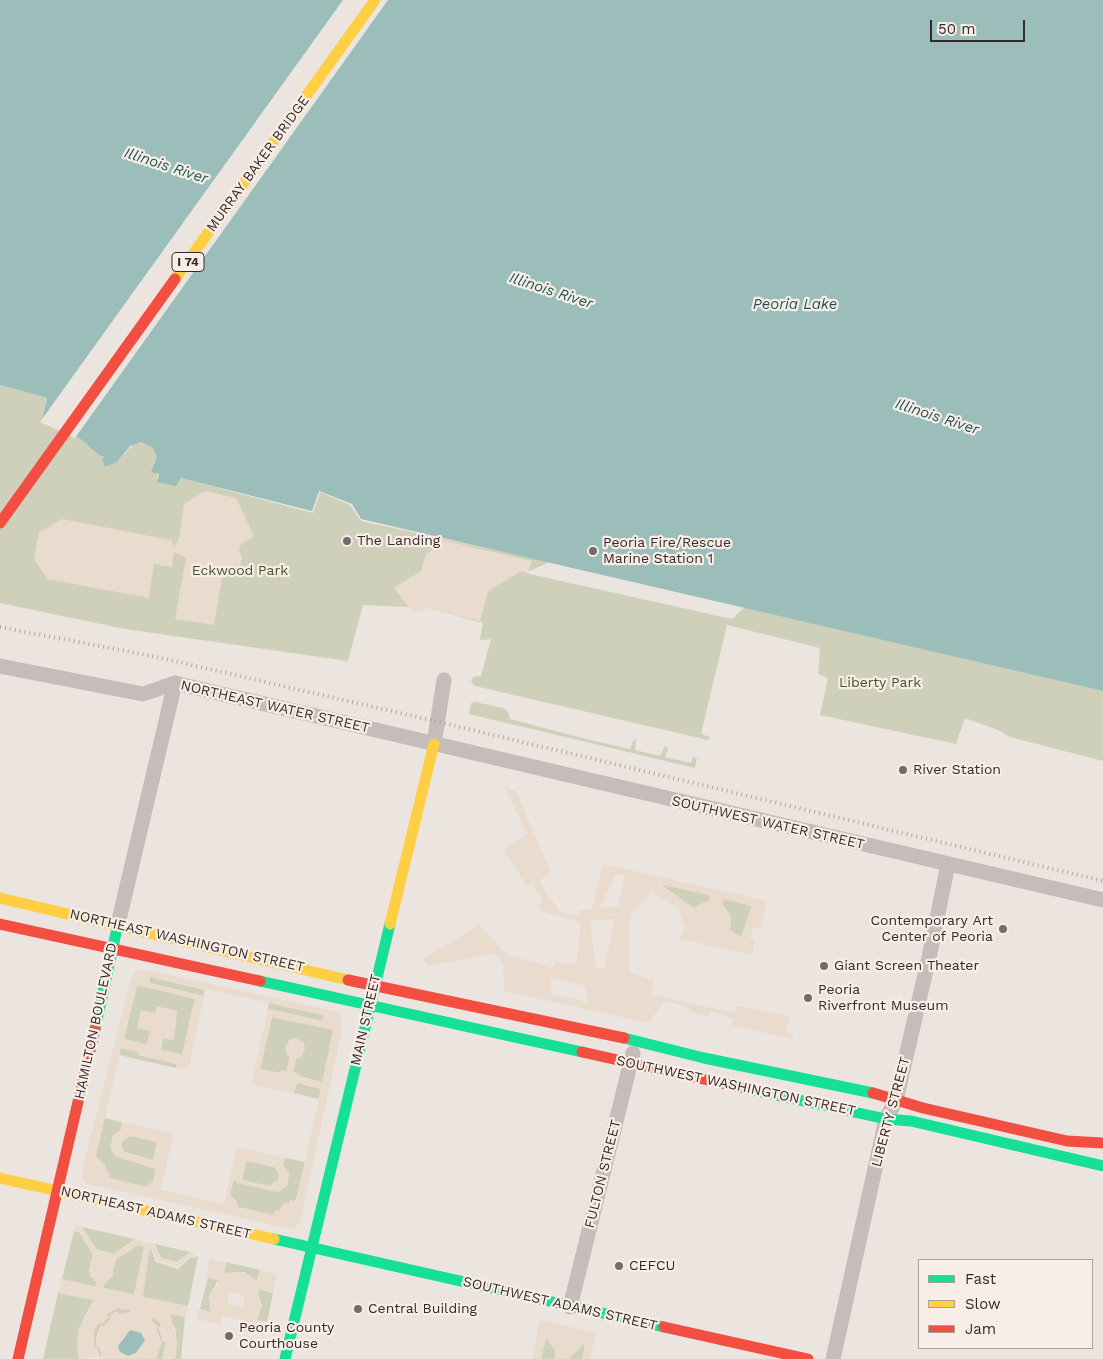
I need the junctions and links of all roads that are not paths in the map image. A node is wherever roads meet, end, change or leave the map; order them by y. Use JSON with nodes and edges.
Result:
{"nodes":[{"id":1,"x":376,"y":0,"type":"edge"},
{"id":2,"x":0,"y":523,"type":"edge"},
{"id":3,"x":0,"y":666,"type":"edge"},
{"id":4,"x":444,"y":680,"type":"dead end"},
{"id":5,"x":175,"y":683,"type":"junction"},
{"id":6,"x":434,"y":744,"type":"junction"},
{"id":7,"x":948,"y":864,"type":"junction"},
{"id":8,"x":0,"y":898,"type":"edge"},
{"id":9,"x":1103,"y":900,"type":"edge"},
{"id":10,"x":0,"y":924,"type":"edge"},
{"id":11,"x":118,"y":924,"type":"junction"},
{"id":12,"x":113,"y":947,"type":"junction"},
{"id":13,"x":374,"y":986,"type":"junction"},
{"id":14,"x":369,"y":1006,"type":"junction"},
{"id":15,"x":636,"y":1042,"type":"junction"},
{"id":16,"x":631,"y":1063,"type":"junction"},
{"id":17,"x":896,"y":1100,"type":"junction"},
{"id":18,"x":886,"y":1120,"type":"junction"},
{"id":19,"x":1103,"y":1143,"type":"edge"},
{"id":20,"x":1103,"y":1166,"type":"edge"},
{"id":21,"x":0,"y":1178,"type":"edge"},
{"id":22,"x":59,"y":1190,"type":"junction"},
{"id":23,"x":312,"y":1249,"type":"junction"},
{"id":24,"x":570,"y":1307,"type":"junction"},
{"id":25,"x":18,"y":1359,"type":"edge"},
{"id":26,"x":286,"y":1359,"type":"edge"},
{"id":27,"x":808,"y":1359,"type":"edge"},
{"id":28,"x":833,"y":1359,"type":"edge"}],
"edges":[{"from":1,"to":2,"type":"main road","name":"MURRAY BAKER BRIDGE","number":"I 74"},
{"from":3,"to":5,"type":"street","name":"NORTHEAST WATER STREET"},
{"from":4,"to":6,"type":"street","name":"MAIN STREET"},
{"from":5,"to":6,"type":"street","name":"NORTHEAST WATER STREET"},
{"from":5,"to":11,"type":"street","name":"HAMILTON BOULEVARD"},
{"from":6,"to":7,"type":"street","name":"SOUTHWEST WATER STREET"},
{"from":6,"to":13,"type":"main road","name":"MAIN STREET"},
{"from":7,"to":9,"type":"street","name":"SOUTHWEST WATER STREET"},
{"from":7,"to":17,"type":"street","name":"LIBERTY STREET"},
{"from":8,"to":11,"type":"main road","name":"NORTHEAST WASHINGTON STREET"},
{"from":10,"to":12,"type":"main road","name":"NORTHEAST WASHINGTON STREET"},
{"from":11,"to":12,"type":"main road","name":"HAMILTON BOULEVARD"},
{"from":11,"to":13,"type":"main road","name":"NORTHEAST WASHINGTON STREET"},
{"from":12,"to":14,"type":"main road","name":"NORTHEAST WASHINGTON STREET"},
{"from":12,"to":22,"type":"main road","name":"HAMILTON BOULEVARD"},
{"from":13,"to":14,"type":"main road","name":"MAIN STREET"},
{"from":13,"to":15,"type":"main road","name":"SOUTHWEST WASHINGTON STREET"},
{"from":14,"to":16,"type":"main road","name":"SOUTHWEST WASHINGTON STREET"},
{"from":14,"to":23,"type":"main road","name":"MAIN STREET"},
{"from":15,"to":16,"type":"street","name":"FULTON STREET"},
{"from":15,"to":17,"type":"main road","name":"SOUTHWEST WASHINGTON STREET"},
{"from":16,"to":18,"type":"main road","name":"SOUTHWEST WASHINGTON STREET"},
{"from":16,"to":24,"type":"street","name":"FULTON STREET"},
{"from":17,"to":18,"type":"street","name":"LIBERTY STREET"},
{"from":17,"to":19,"type":"main road","name":"SOUTHWEST WASHINGTON STREET"},
{"from":18,"to":20,"type":"main road","name":"SOUTHWEST WASHINGTON STREET"},
{"from":18,"to":28,"type":"street","name":"LIBERTY STREET"},
{"from":21,"to":22,"type":"main road","name":"NORTHEAST ADAMS STREET"},
{"from":22,"to":23,"type":"main road","name":"NORTHEAST ADAMS STREET"},
{"from":22,"to":25,"type":"main road","name":"HAMILTON BOULEVARD"},
{"from":23,"to":24,"type":"main road","name":"SOUTHWEST ADAMS STREET"},
{"from":23,"to":26,"type":"main road","name":"MAIN STREET"},
{"from":24,"to":27,"type":"main road","name":"SOUTHWEST ADAMS STREET"}]}
